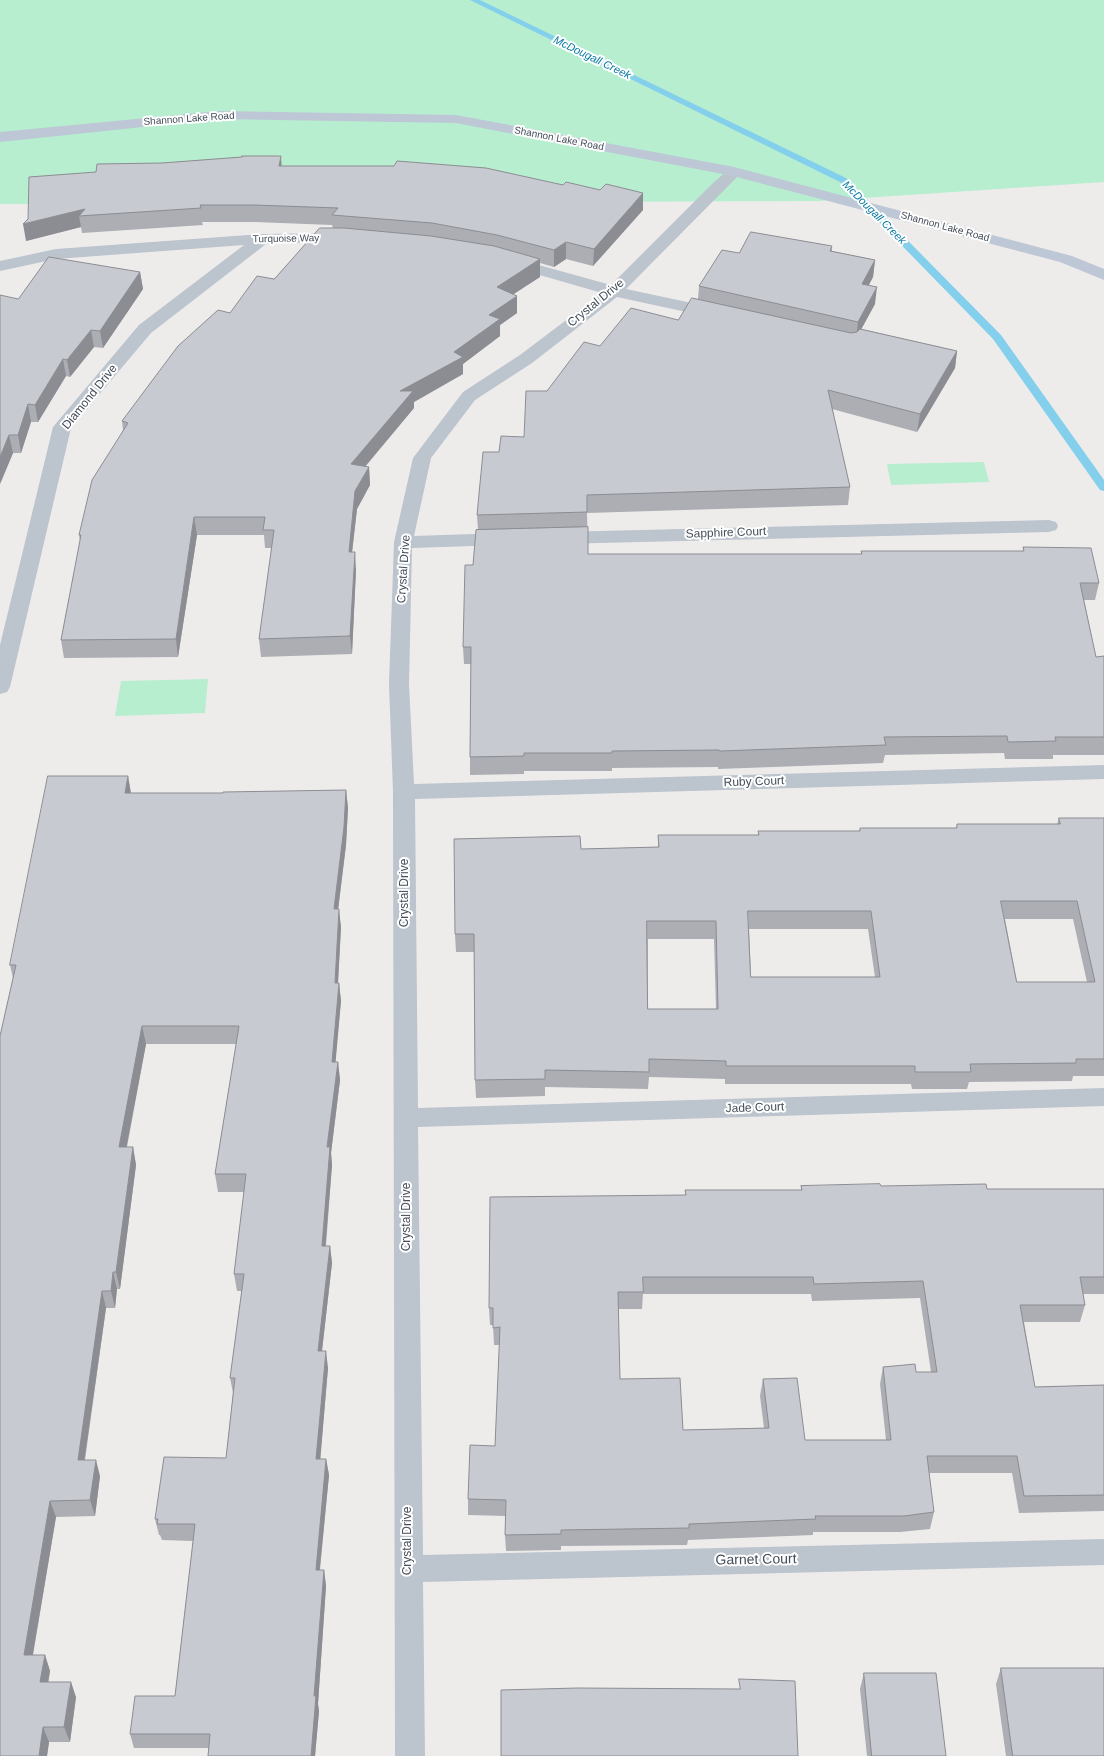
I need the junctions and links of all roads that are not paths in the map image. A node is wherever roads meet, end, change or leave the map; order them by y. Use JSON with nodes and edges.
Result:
{"nodes":[{"id":1,"x":0,"y":137,"type":"edge"},
{"id":2,"x":734,"y":172,"type":"junction"},
{"id":3,"x":353,"y":238,"type":"edge"},
{"id":4,"x":262,"y":239,"type":"junction"},
{"id":5,"x":497,"y":258,"type":"edge"},
{"id":6,"x":0,"y":266,"type":"edge"},
{"id":7,"x":1104,"y":275,"type":"edge"},
{"id":8,"x":614,"y":290,"type":"junction"},
{"id":9,"x":728,"y":316,"type":"edge"},
{"id":10,"x":1049,"y":526,"type":"dead end"},
{"id":11,"x":403,"y":542,"type":"junction"},
{"id":12,"x":0,"y":687,"type":"edge"},
{"id":13,"x":1104,"y":772,"type":"edge"},
{"id":14,"x":404,"y":792,"type":"junction"},
{"id":15,"x":1104,"y":1097,"type":"edge"},
{"id":16,"x":406,"y":1118,"type":"junction"},
{"id":17,"x":1104,"y":1552,"type":"edge"},
{"id":18,"x":409,"y":1569,"type":"junction"},
{"id":19,"x":410,"y":1756,"type":"edge"}],
"edges":[{"from":1,"to":2,"type":"main road","name":"Shannon Lake Road"},
{"from":2,"to":7,"type":"main road","name":"Shannon Lake Road"},
{"from":2,"to":8,"type":"lane","name":"Crystal Drive"},
{"from":3,"to":4,"type":"lane","name":"Turquoise Way"},
{"from":4,"to":6,"type":"lane","name":"Turquoise Way"},
{"from":4,"to":12,"type":"lane","name":"Diamond Drive"},
{"from":5,"to":8,"type":"lane"},
{"from":8,"to":9,"type":"lane"},
{"from":8,"to":11,"type":"lane","name":"Crystal Drive"},
{"from":10,"to":11,"type":"lane","name":"Sapphire Court"},
{"from":11,"to":14,"type":"lane","name":"Crystal Drive"},
{"from":13,"to":14,"type":"lane","name":"Ruby Court"},
{"from":14,"to":16,"type":"lane","name":"Crystal Drive"},
{"from":15,"to":16,"type":"lane","name":"Jade Court"},
{"from":16,"to":18,"type":"lane","name":"Crystal Drive"},
{"from":17,"to":18,"type":"lane","name":"Garnet Court"},
{"from":18,"to":19,"type":"lane","name":"Crystal Drive"}]}
